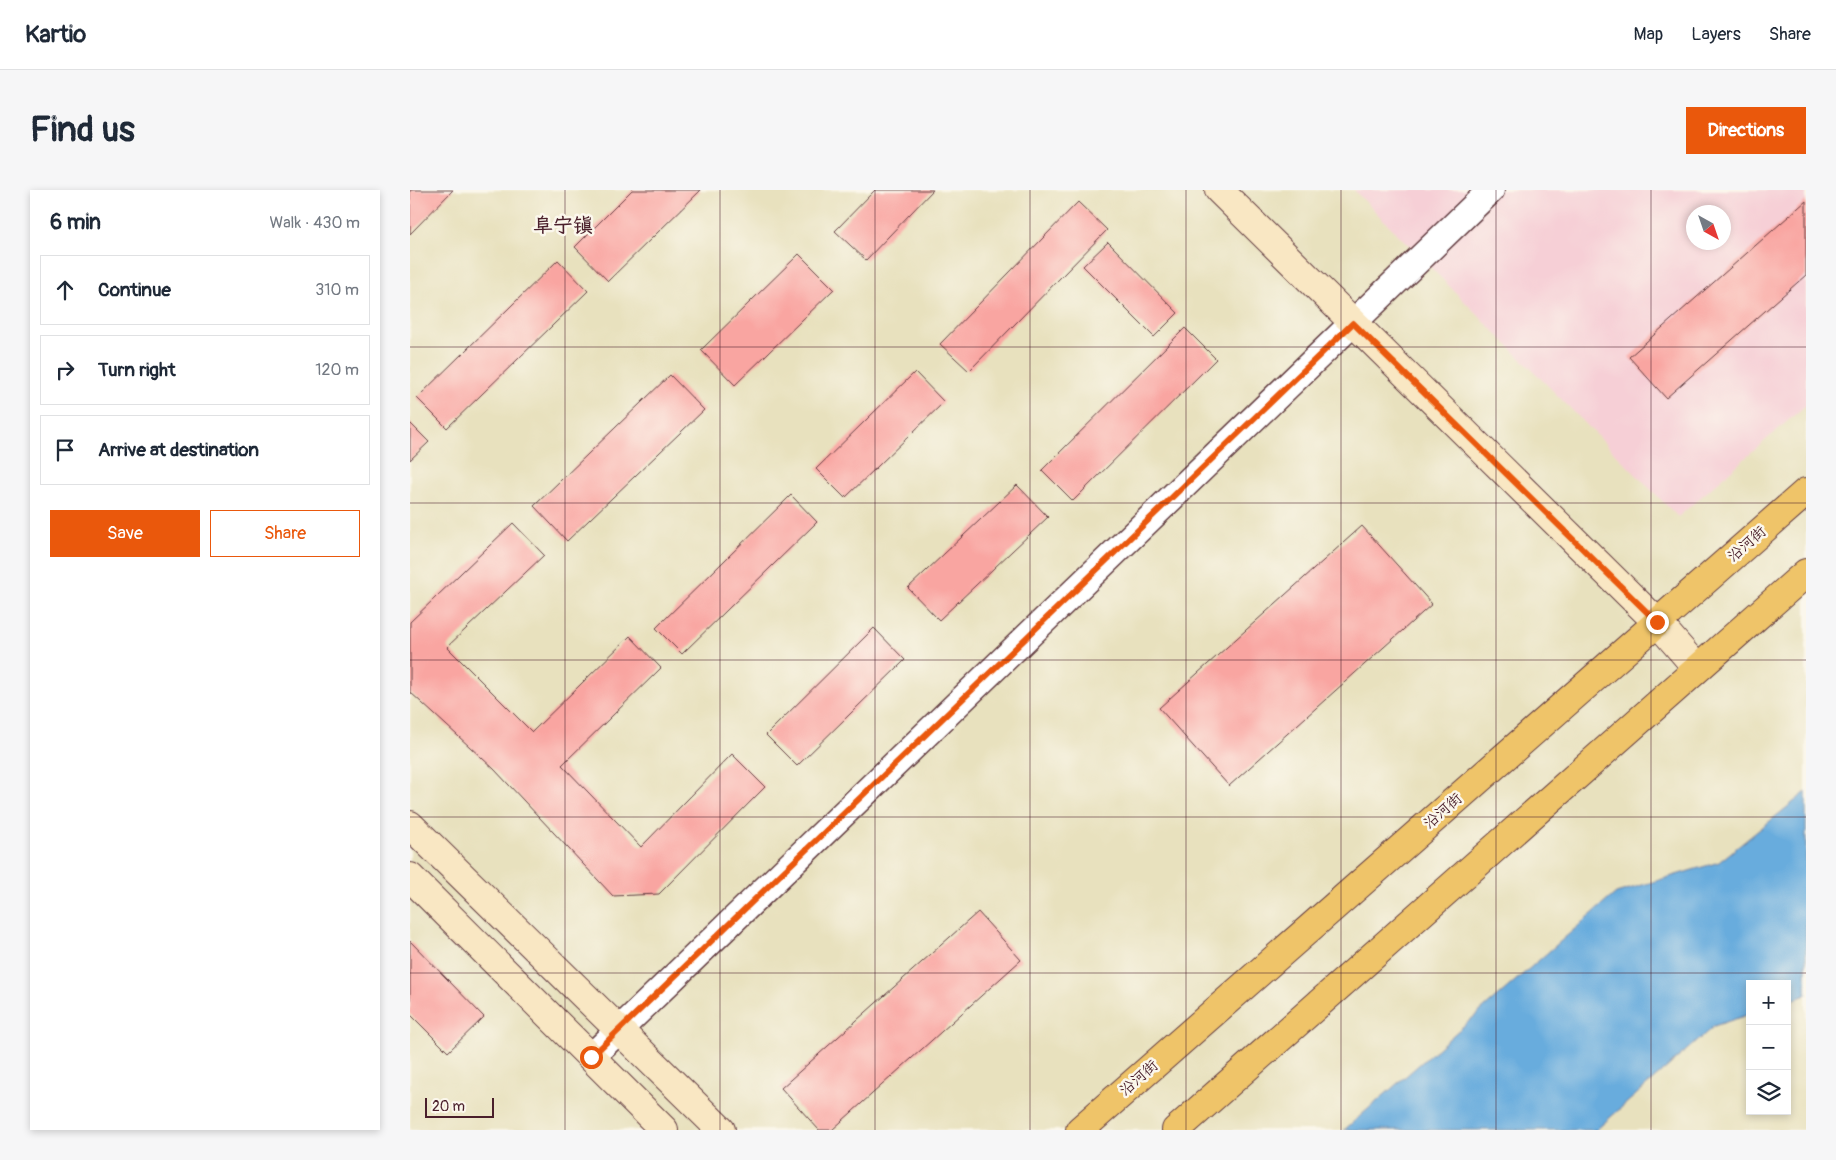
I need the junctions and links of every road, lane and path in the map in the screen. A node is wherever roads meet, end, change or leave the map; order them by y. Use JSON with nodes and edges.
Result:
{"nodes":[{"id":1,"x":1219,"y":190,"type":"edge"},
{"id":2,"x":1491,"y":190,"type":"edge"},
{"id":3,"x":1353,"y":323,"type":"junction"},
{"id":4,"x":1806,"y":492,"type":"edge"},
{"id":5,"x":1806,"y":573,"type":"edge"},
{"id":6,"x":1657,"y":622,"type":"junction"},
{"id":7,"x":1697,"y":668,"type":"junction"},
{"id":8,"x":410,"y":825,"type":"edge"},
{"id":9,"x":410,"y":877,"type":"edge"},
{"id":10,"x":619,"y":1030,"type":"junction"},
{"id":11,"x":591,"y":1057,"type":"junction"},
{"id":12,"x":664,"y":1130,"type":"edge"},
{"id":13,"x":721,"y":1130,"type":"edge"},
{"id":14,"x":1080,"y":1130,"type":"edge"},
{"id":15,"x":1176,"y":1130,"type":"edge"}],
"edges":[{"from":1,"to":3,"type":"street"},
{"from":2,"to":3,"type":"street"},
{"from":3,"to":6,"type":"street"},
{"from":3,"to":10,"type":"street"},
{"from":4,"to":6,"type":"main road","name":"沿河街"},
{"from":5,"to":7,"type":"main road"},
{"from":6,"to":7,"type":"street"},
{"from":6,"to":14,"type":"main road","name":"沿河街"},
{"from":7,"to":15,"type":"main road"},
{"from":8,"to":10,"type":"street"},
{"from":9,"to":11,"type":"street"},
{"from":10,"to":11,"type":"street"},
{"from":10,"to":13,"type":"street"},
{"from":11,"to":12,"type":"street"}]}
